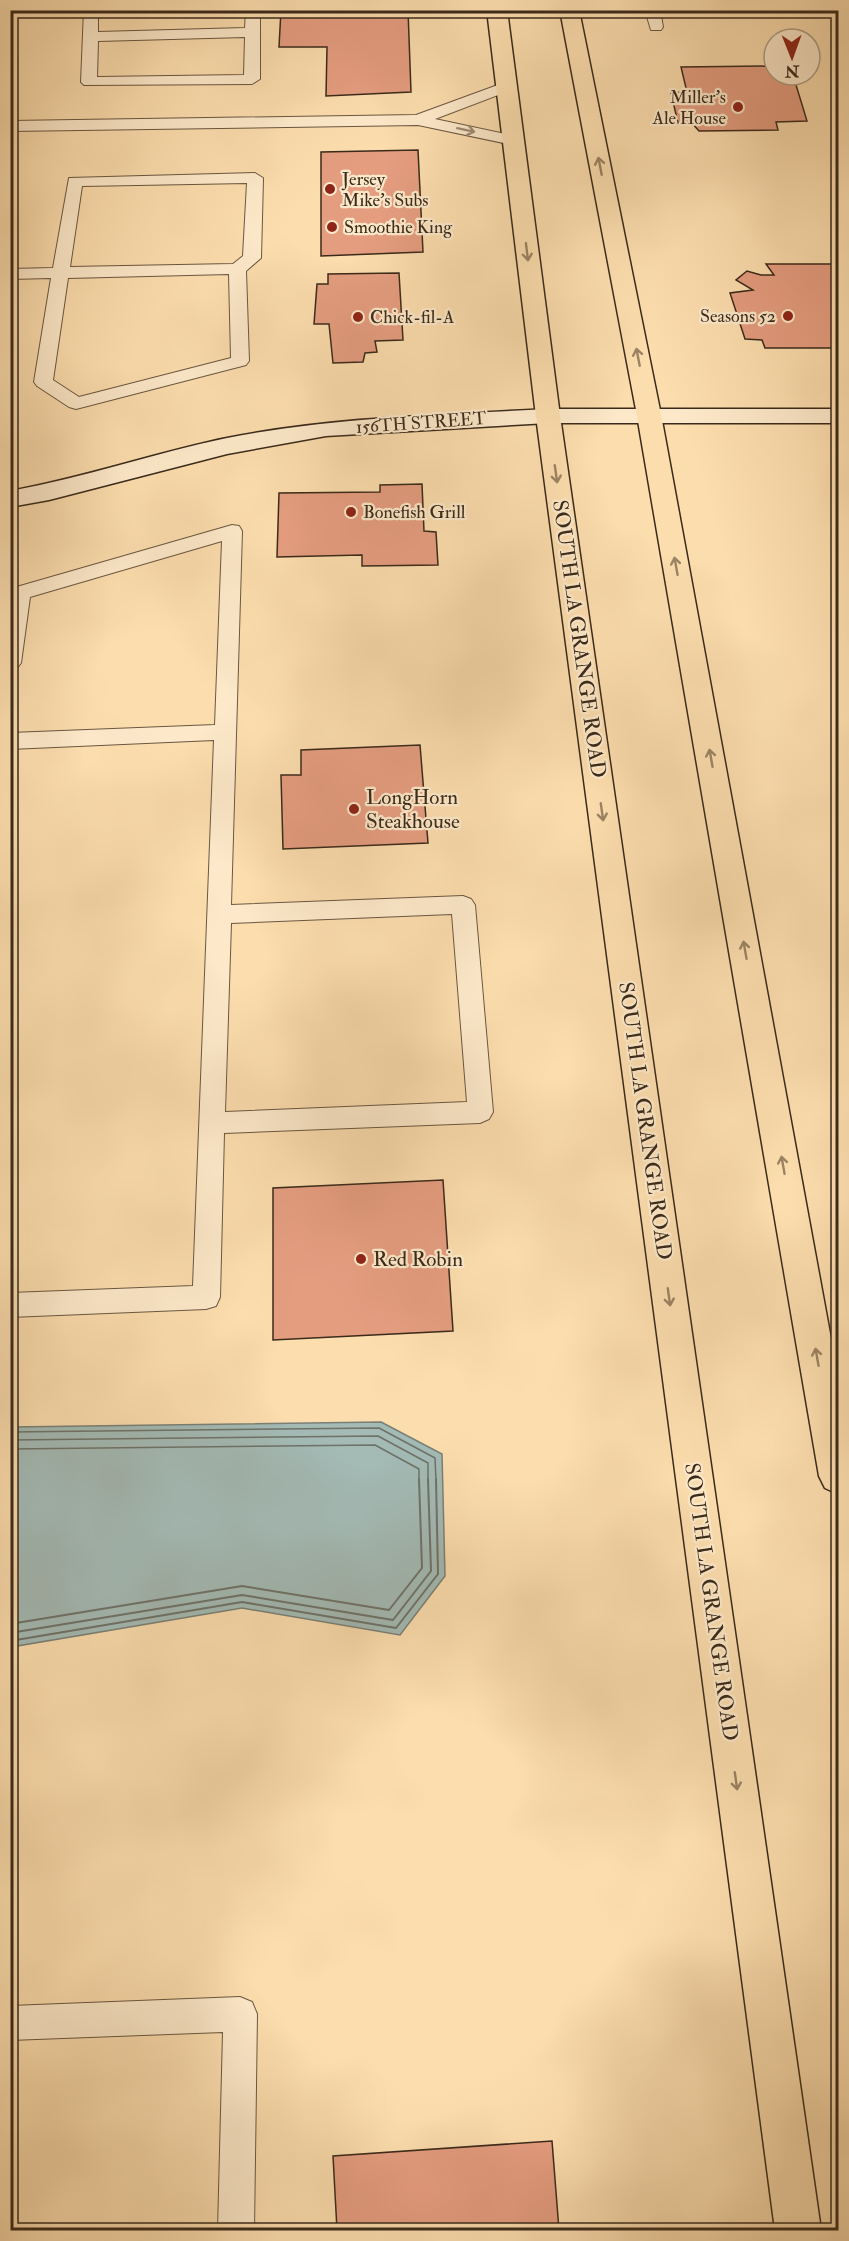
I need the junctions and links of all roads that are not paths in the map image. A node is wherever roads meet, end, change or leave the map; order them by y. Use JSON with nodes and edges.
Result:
{"nodes":[{"id":1,"x":91,"y":10,"type":"edge"},
{"id":2,"x":253,"y":10,"type":"edge"},
{"id":3,"x":497,"y":10,"type":"edge"},
{"id":4,"x":569,"y":10,"type":"edge"},
{"id":5,"x":652,"y":10,"type":"edge"},
{"id":6,"x":656,"y":27,"type":"dead end"},
{"id":7,"x":253,"y":32,"type":"junction"},
{"id":8,"x":90,"y":37,"type":"junction"},
{"id":9,"x":506,"y":87,"type":"junction"},
{"id":10,"x":418,"y":120,"type":"junction"},
{"id":11,"x":10,"y":126,"type":"edge"},
{"id":12,"x":513,"y":140,"type":"junction"},
{"id":13,"x":237,"y":269,"type":"junction"},
{"id":14,"x":59,"y":273,"type":"junction"},
{"id":15,"x":10,"y":274,"type":"edge"},
{"id":16,"x":650,"y":415,"type":"junction"},
{"id":17,"x":548,"y":416,"type":"junction"},
{"id":18,"x":838,"y":416,"type":"edge"},
{"id":19,"x":10,"y":499,"type":"edge"},
{"id":20,"x":10,"y":663,"type":"edge"},
{"id":21,"x":225,"y":732,"type":"junction"},
{"id":22,"x":10,"y":741,"type":"edge"},
{"id":23,"x":219,"y":914,"type":"junction"},
{"id":24,"x":212,"y":1123,"type":"junction"},
{"id":25,"x":10,"y":1305,"type":"edge"},
{"id":26,"x":834,"y":1425,"type":"edge"},
{"id":27,"x":838,"y":1476,"type":"edge"},
{"id":28,"x":10,"y":2023,"type":"edge"},
{"id":29,"x":236,"y":2230,"type":"edge"},
{"id":30,"x":798,"y":2230,"type":"edge"}],
"edges":[{"from":1,"to":8,"type":"lane"},
{"from":2,"to":7,"type":"lane"},
{"from":3,"to":9,"type":"highway","name":"SOUTH LA GRANGE ROAD"},
{"from":16,"to":4,"type":"highway","one_way":true},
{"from":5,"to":6,"type":"lane"},
{"from":7,"to":8,"type":"lane"},
{"from":7,"to":8,"type":"lane"},
{"from":9,"to":10,"type":"lane"},
{"from":9,"to":12,"type":"highway","name":"SOUTH LA GRANGE ROAD"},
{"from":10,"to":11,"type":"lane"},
{"from":10,"to":12,"type":"lane","one_way":true},
{"from":12,"to":17,"type":"highway","name":"SOUTH LA GRANGE ROAD","one_way":true},
{"from":13,"to":14,"type":"lane"},
{"from":13,"to":14,"type":"lane"},
{"from":13,"to":14,"type":"lane"},
{"from":14,"to":15,"type":"lane"},
{"from":16,"to":17,"type":"street","name":"156TH STREET"},
{"from":16,"to":18,"type":"street","name":"156TH STREET"},
{"from":26,"to":16,"type":"highway","one_way":true},
{"from":17,"to":19,"type":"street","name":"156TH STREET"},
{"from":17,"to":30,"type":"highway","name":"SOUTH LA GRANGE ROAD","one_way":true},
{"from":20,"to":21,"type":"lane"},
{"from":21,"to":22,"type":"lane"},
{"from":21,"to":23,"type":"lane"},
{"from":23,"to":24,"type":"lane"},
{"from":23,"to":24,"type":"lane"},
{"from":24,"to":25,"type":"lane"},
{"from":26,"to":27,"type":"highway"},
{"from":28,"to":29,"type":"lane"}]}
